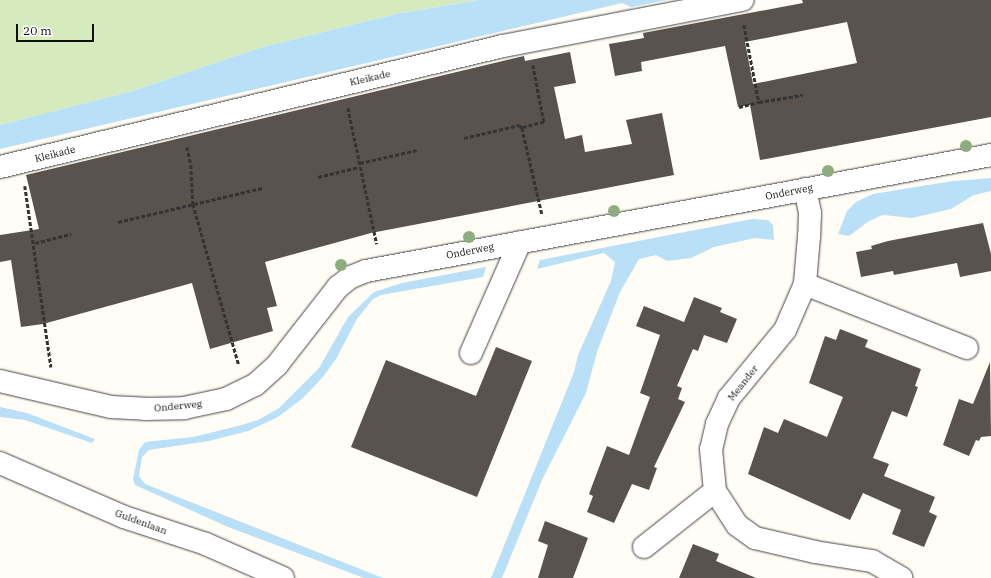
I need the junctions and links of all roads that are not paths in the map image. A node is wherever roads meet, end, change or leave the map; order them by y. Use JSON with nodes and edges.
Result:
{"nodes":[{"id":1,"x":741,"y":0,"type":"edge"},
{"id":2,"x":991,"y":155,"type":"edge"},
{"id":3,"x":0,"y":167,"type":"edge"},
{"id":4,"x":805,"y":189,"type":"junction"},
{"id":5,"x":520,"y":242,"type":"junction"},
{"id":6,"x":804,"y":284,"type":"junction"},
{"id":7,"x":967,"y":348,"type":"dead end"},
{"id":8,"x":471,"y":353,"type":"dead end"},
{"id":9,"x":0,"y":381,"type":"edge"},
{"id":10,"x":0,"y":463,"type":"edge"},
{"id":11,"x":715,"y":492,"type":"junction"},
{"id":12,"x":644,"y":547,"type":"dead end"},
{"id":13,"x":283,"y":578,"type":"edge"},
{"id":14,"x":901,"y":578,"type":"edge"}],
"edges":[{"from":1,"to":3,"type":"street","name":"Kleikade"},
{"from":2,"to":4,"type":"street","name":"Onderweg"},
{"from":4,"to":5,"type":"street","name":"Onderweg"},
{"from":4,"to":6,"type":"street","name":"Meander"},
{"from":5,"to":8,"type":"street"},
{"from":5,"to":9,"type":"street","name":"Onderweg"},
{"from":6,"to":7,"type":"street"},
{"from":6,"to":11,"type":"street","name":"Meander"},
{"from":10,"to":13,"type":"street","name":"Guldenlaan"},
{"from":11,"to":12,"type":"street"},
{"from":11,"to":14,"type":"street","name":"Meander"}]}
